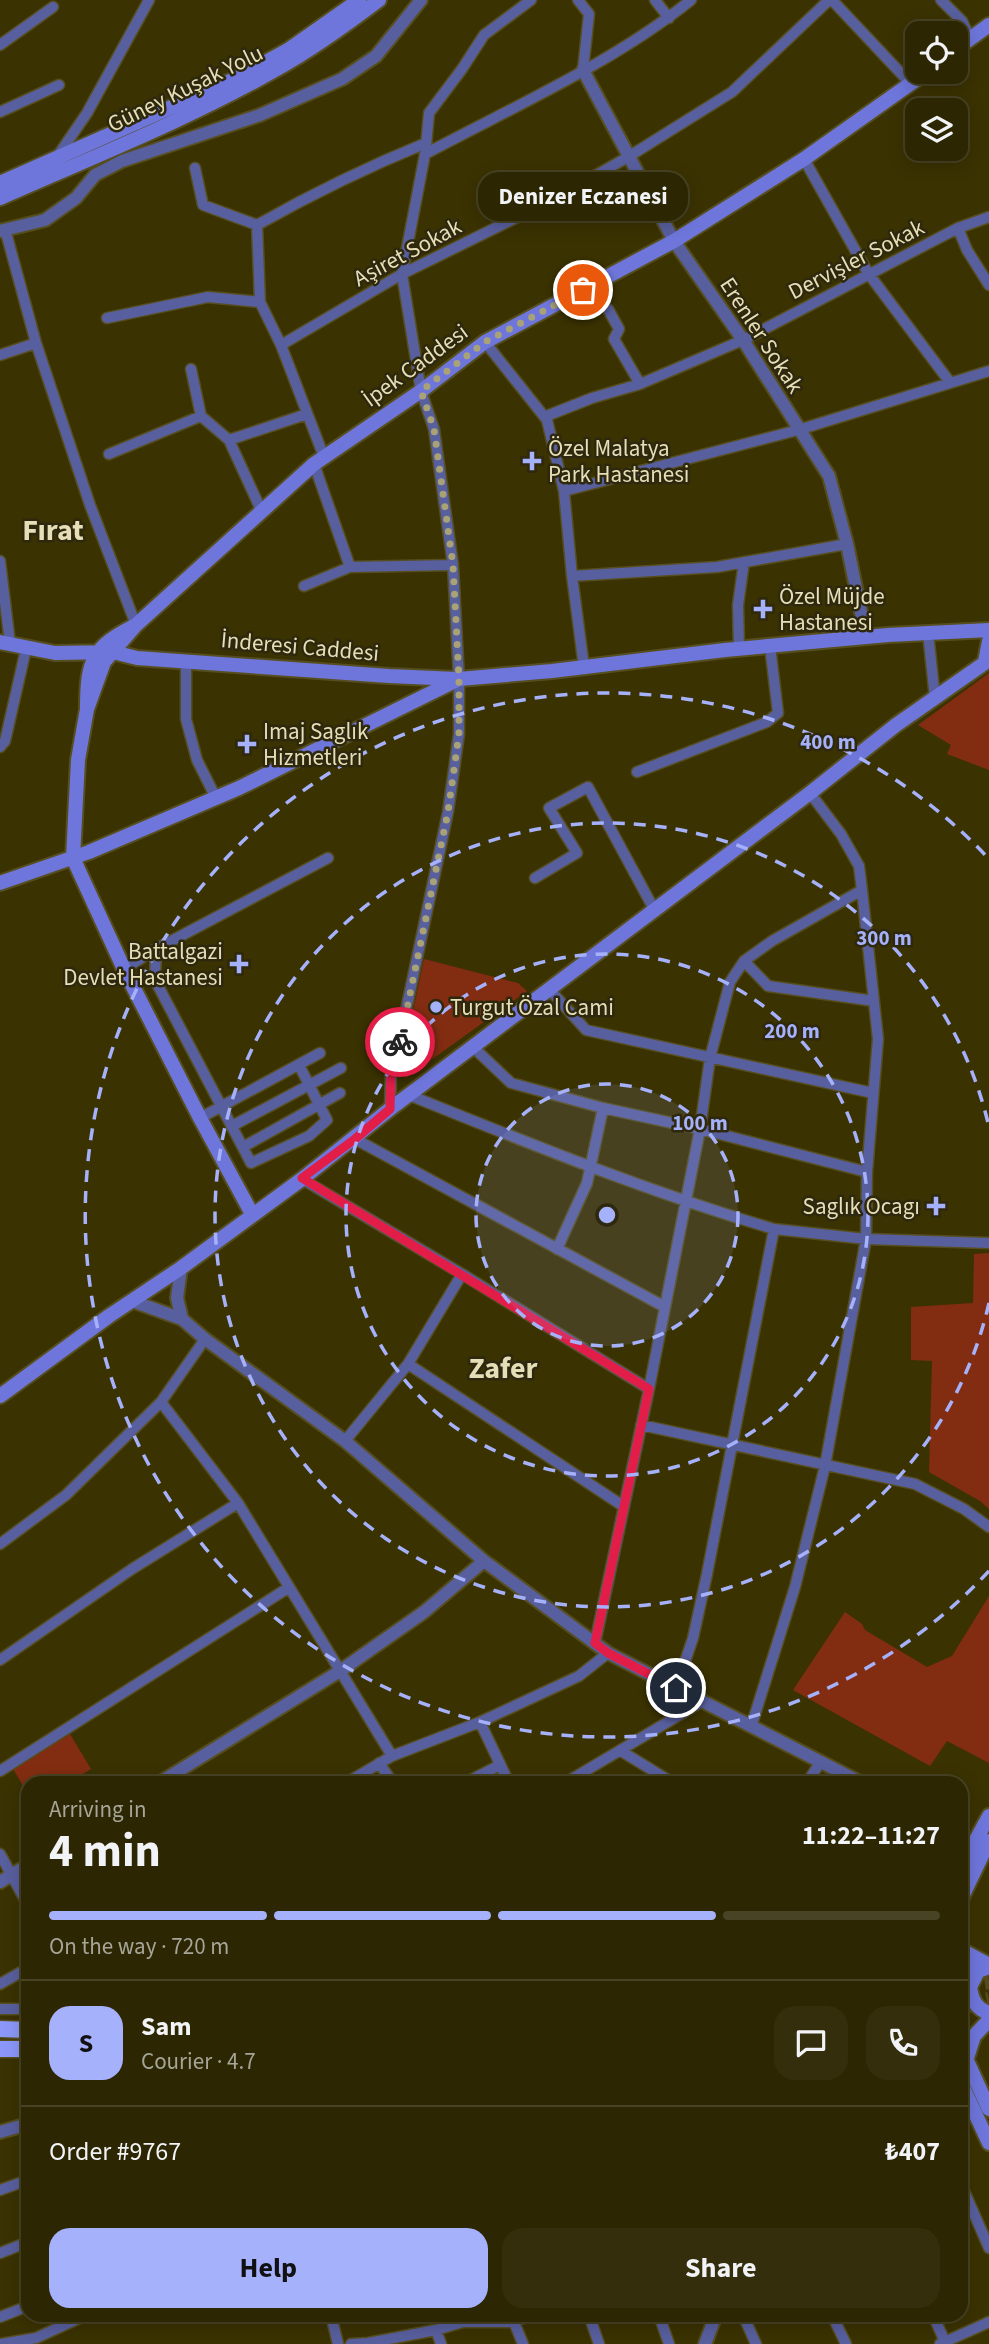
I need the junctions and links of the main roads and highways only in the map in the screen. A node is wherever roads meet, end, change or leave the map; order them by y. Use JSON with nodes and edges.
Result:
{"nodes":[{"id":1,"x":359,"y":0,"type":"edge"},
{"id":2,"x":379,"y":0,"type":"edge"},
{"id":3,"x":989,"y":25,"type":"edge"},
{"id":4,"x":968,"y":39,"type":"edge"},
{"id":5,"x":911,"y":84,"type":"edge"},
{"id":6,"x":0,"y":183,"type":"edge"},
{"id":7,"x":0,"y":198,"type":"edge"},
{"id":8,"x":982,"y":630,"type":"edge"},
{"id":9,"x":989,"y":641,"type":"edge"},
{"id":10,"x":5,"y":643,"type":"edge"},
{"id":11,"x":106,"y":652,"type":"junction"},
{"id":12,"x":987,"y":661,"type":"edge"},
{"id":13,"x":459,"y":679,"type":"junction"},
{"id":14,"x":73,"y":858,"type":"junction"},
{"id":15,"x":0,"y":883,"type":"edge"},
{"id":16,"x":252,"y":1214,"type":"junction"},
{"id":17,"x":0,"y":1396,"type":"edge"},
{"id":18,"x":989,"y":1816,"type":"edge"},
{"id":19,"x":977,"y":1844,"type":"edge"},
{"id":20,"x":968,"y":1875,"type":"edge"},
{"id":21,"x":968,"y":1954,"type":"edge"},
{"id":22,"x":989,"y":1966,"type":"edge"},
{"id":23,"x":968,"y":1968,"type":"edge"},
{"id":24,"x":968,"y":2015,"type":"edge"},
{"id":25,"x":989,"y":2016,"type":"edge"},
{"id":26,"x":0,"y":2029,"type":"edge"},
{"id":27,"x":21,"y":2029,"type":"edge"},
{"id":28,"x":0,"y":2049,"type":"edge"},
{"id":29,"x":21,"y":2049,"type":"edge"},
{"id":30,"x":968,"y":2057,"type":"edge"},
{"id":31,"x":968,"y":2062,"type":"edge"},
{"id":32,"x":968,"y":2108,"type":"edge"},
{"id":33,"x":989,"y":2109,"type":"edge"},
{"id":34,"x":989,"y":2143,"type":"edge"}],
"edges":[{"from":1,"to":6,"type":"main road","name":"Güney Kuşak Yolu"},
{"from":2,"to":7,"type":"main road","name":"Güney Kuşak Yolu"},
{"from":3,"to":4,"type":"main road"},
{"from":5,"to":11,"type":"main road","name":"İpek Caddesi"},
{"from":8,"to":9,"type":"main road"},
{"from":8,"to":13,"type":"main road"},
{"from":9,"to":12,"type":"main road"},
{"from":10,"to":11,"type":"main road","name":"İnderesi Caddesi"},
{"from":11,"to":13,"type":"main road","name":"İnderesi Caddesi"},
{"from":11,"to":14,"type":"main road","name":"İpek Caddesi"},
{"from":12,"to":16,"type":"main road"},
{"from":13,"to":14,"type":"main road"},
{"from":14,"to":15,"type":"main road"},
{"from":14,"to":16,"type":"main road"},
{"from":16,"to":17,"type":"main road"},
{"from":18,"to":19,"type":"main road"},
{"from":19,"to":20,"type":"main road"},
{"from":21,"to":22,"type":"main road"},
{"from":22,"to":23,"type":"main road"},
{"from":22,"to":25,"type":"main road"},
{"from":24,"to":25,"type":"main road"},
{"from":25,"to":30,"type":"main road"},
{"from":26,"to":27,"type":"highway"},
{"from":28,"to":29,"type":"highway"},
{"from":31,"to":33,"type":"main road"},
{"from":32,"to":34,"type":"main road"}]}
